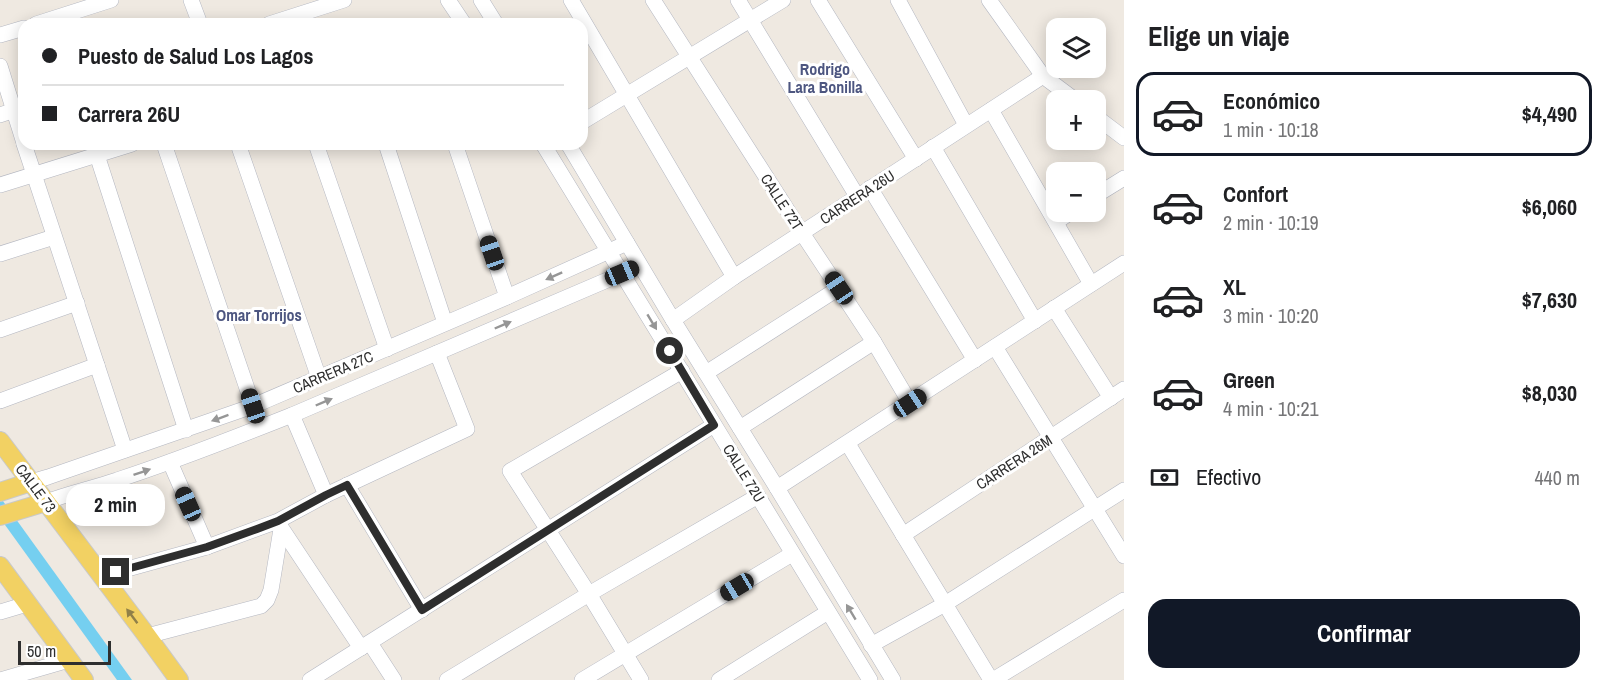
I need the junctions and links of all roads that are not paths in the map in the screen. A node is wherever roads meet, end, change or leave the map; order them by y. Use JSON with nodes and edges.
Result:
{"nodes":[{"id":1,"x":111,"y":0,"type":"edge"},
{"id":2,"x":191,"y":0,"type":"edge"},
{"id":3,"x":344,"y":0,"type":"edge"},
{"id":4,"x":448,"y":0,"type":"edge"},
{"id":5,"x":481,"y":0,"type":"edge"},
{"id":6,"x":572,"y":0,"type":"edge"},
{"id":7,"x":653,"y":0,"type":"edge"},
{"id":8,"x":738,"y":0,"type":"edge"},
{"id":9,"x":783,"y":0,"type":"edge"},
{"id":10,"x":818,"y":0,"type":"edge"},
{"id":11,"x":897,"y":0,"type":"edge"},
{"id":12,"x":989,"y":0,"type":"edge"},
{"id":13,"x":55,"y":18,"type":"edge"},
{"id":14,"x":198,"y":18,"type":"edge"},
{"id":15,"x":288,"y":18,"type":"edge"},
{"id":16,"x":460,"y":18,"type":"edge"},
{"id":17,"x":492,"y":18,"type":"edge"},
{"id":18,"x":583,"y":18,"type":"edge"},
{"id":19,"x":750,"y":20,"type":"junction"},
{"id":20,"x":588,"y":27,"type":"edge"},
{"id":21,"x":18,"y":30,"type":"edge"},
{"id":22,"x":0,"y":35,"type":"edge"},
{"id":23,"x":689,"y":56,"type":"junction"},
{"id":24,"x":0,"y":66,"type":"edge"},
{"id":25,"x":1043,"y":76,"type":"junction"},
{"id":26,"x":1062,"y":90,"type":"edge"},
{"id":27,"x":627,"y":94,"type":"junction"},
{"id":28,"x":991,"y":110,"type":"junction"},
{"id":29,"x":12,"y":111,"type":"edge"},
{"id":30,"x":588,"y":118,"type":"edge"},
{"id":31,"x":1106,"y":124,"type":"edge"},
{"id":32,"x":966,"y":125,"type":"junction"},
{"id":33,"x":18,"y":128,"type":"edge"},
{"id":34,"x":1124,"y":138,"type":"edge"},
{"id":35,"x":933,"y":147,"type":"junction"},
{"id":36,"x":26,"y":150,"type":"edge"},
{"id":37,"x":113,"y":150,"type":"edge"},
{"id":38,"x":166,"y":150,"type":"edge"},
{"id":39,"x":240,"y":150,"type":"edge"},
{"id":40,"x":318,"y":150,"type":"edge"},
{"id":41,"x":388,"y":150,"type":"edge"},
{"id":42,"x":458,"y":150,"type":"edge"},
{"id":43,"x":547,"y":150,"type":"edge"},
{"id":44,"x":572,"y":150,"type":"edge"},
{"id":45,"x":97,"y":155,"type":"junction"},
{"id":46,"x":916,"y":159,"type":"junction"},
{"id":47,"x":34,"y":174,"type":"junction"},
{"id":48,"x":1124,"y":178,"type":"edge"},
{"id":49,"x":0,"y":185,"type":"edge"},
{"id":50,"x":1106,"y":189,"type":"edge"},
{"id":51,"x":864,"y":192,"type":"junction"},
{"id":52,"x":1046,"y":205,"type":"edge"},
{"id":53,"x":1056,"y":222,"type":"edge"},
{"id":54,"x":801,"y":233,"type":"junction"},
{"id":55,"x":54,"y":237,"type":"junction"},
{"id":56,"x":627,"y":243,"type":"junction"},
{"id":57,"x":608,"y":253,"type":"junction"},
{"id":58,"x":0,"y":254,"type":"edge"},
{"id":59,"x":1124,"y":263,"type":"edge"},
{"id":60,"x":640,"y":266,"type":"junction"},
{"id":61,"x":622,"y":273,"type":"junction"},
{"id":62,"x":734,"y":277,"type":"junction"},
{"id":63,"x":1091,"y":284,"type":"junction"},
{"id":64,"x":839,"y":288,"type":"junction"},
{"id":65,"x":507,"y":297,"type":"junction"},
{"id":66,"x":77,"y":303,"type":"junction"},
{"id":67,"x":1054,"y":308,"type":"junction"},
{"id":68,"x":673,"y":320,"type":"junction"},
{"id":69,"x":1035,"y":321,"type":"junction"},
{"id":70,"x":445,"y":323,"type":"junction"},
{"id":71,"x":0,"y":330,"type":"edge"},
{"id":72,"x":874,"y":342,"type":"junction"},
{"id":73,"x":995,"y":347,"type":"junction"},
{"id":74,"x":387,"y":349,"type":"junction"},
{"id":75,"x":437,"y":353,"type":"junction"},
{"id":76,"x":975,"y":360,"type":"junction"},
{"id":77,"x":98,"y":365,"type":"junction"},
{"id":78,"x":682,"y":371,"type":"junction"},
{"id":79,"x":706,"y":374,"type":"junction"},
{"id":80,"x":319,"y":378,"type":"junction"},
{"id":81,"x":1118,"y":394,"type":"edge"},
{"id":82,"x":0,"y":401,"type":"edge"},
{"id":83,"x":910,"y":403,"type":"junction"},
{"id":84,"x":253,"y":406,"type":"junction"},
{"id":85,"x":292,"y":415,"type":"junction"},
{"id":86,"x":714,"y":425,"type":"junction"},
{"id":87,"x":740,"y":428,"type":"junction"},
{"id":88,"x":186,"y":430,"type":"junction"},
{"id":89,"x":1051,"y":437,"type":"junction"},
{"id":90,"x":0,"y":441,"type":"edge"},
{"id":91,"x":848,"y":444,"type":"junction"},
{"id":92,"x":125,"y":450,"type":"junction"},
{"id":93,"x":170,"y":462,"type":"junction"},
{"id":94,"x":31,"y":482,"type":"junction"},
{"id":95,"x":347,"y":485,"type":"junction"},
{"id":96,"x":777,"y":488,"type":"junction"},
{"id":97,"x":1124,"y":490,"type":"edge"},
{"id":98,"x":5,"y":491,"type":"edge"},
{"id":99,"x":326,"y":495,"type":"junction"},
{"id":100,"x":758,"y":496,"type":"junction"},
{"id":101,"x":46,"y":502,"type":"junction"},
{"id":102,"x":1095,"y":508,"type":"junction"},
{"id":103,"x":0,"y":516,"type":"edge"},
{"id":104,"x":280,"y":525,"type":"junction"},
{"id":105,"x":548,"y":530,"type":"junction"},
{"id":106,"x":903,"y":535,"type":"junction"},
{"id":107,"x":207,"y":547,"type":"junction"},
{"id":108,"x":792,"y":554,"type":"junction"},
{"id":109,"x":1124,"y":556,"type":"edge"},
{"id":110,"x":0,"y":566,"type":"edge"},
{"id":111,"x":102,"y":576,"type":"junction"},
{"id":112,"x":589,"y":594,"type":"junction"},
{"id":113,"x":1124,"y":600,"type":"edge"},
{"id":114,"x":27,"y":604,"type":"junction"},
{"id":115,"x":945,"y":604,"type":"junction"},
{"id":116,"x":422,"y":610,"type":"junction"},
{"id":117,"x":0,"y":612,"type":"edge"},
{"id":118,"x":828,"y":612,"type":"junction"},
{"id":119,"x":147,"y":636,"type":"junction"},
{"id":120,"x":366,"y":645,"type":"junction"},
{"id":121,"x":871,"y":645,"type":"junction"},
{"id":122,"x":626,"y":653,"type":"junction"},
{"id":123,"x":69,"y":660,"type":"junction"},
{"id":124,"x":867,"y":679,"type":"edge"},
{"id":125,"x":0,"y":680,"type":"edge"},
{"id":126,"x":84,"y":680,"type":"edge"},
{"id":127,"x":179,"y":680,"type":"edge"},
{"id":128,"x":310,"y":680,"type":"edge"},
{"id":129,"x":394,"y":680,"type":"edge"},
{"id":130,"x":447,"y":680,"type":"edge"},
{"id":131,"x":582,"y":680,"type":"edge"},
{"id":132,"x":641,"y":680,"type":"edge"},
{"id":133,"x":719,"y":680,"type":"edge"},
{"id":134,"x":893,"y":680,"type":"edge"},
{"id":135,"x":992,"y":680,"type":"edge"}],
"edges":[{"from":1,"to":13,"type":"street"},
{"from":2,"to":14,"type":"street"},
{"from":3,"to":15,"type":"street"},
{"from":4,"to":16,"type":"street"},
{"from":5,"to":17,"type":"street"},
{"from":6,"to":18,"type":"street"},
{"from":7,"to":23,"type":"street","name":"CALLE 72T"},
{"from":8,"to":19,"type":"street"},
{"from":9,"to":19,"type":"street"},
{"from":10,"to":46,"type":"street"},
{"from":11,"to":32,"type":"street"},
{"from":12,"to":25,"type":"street"},
{"from":19,"to":23,"type":"street"},
{"from":19,"to":51,"type":"street"},
{"from":20,"to":27,"type":"street"},
{"from":21,"to":22,"type":"street"},
{"from":23,"to":27,"type":"street"},
{"from":23,"to":54,"type":"street","name":"CALLE 72T"},
{"from":24,"to":29,"type":"street"},
{"from":25,"to":26,"type":"street"},
{"from":25,"to":28,"type":"street","name":"CARRERA 26U"},
{"from":27,"to":30,"type":"street"},
{"from":27,"to":62,"type":"street"},
{"from":28,"to":32,"type":"street","name":"CARRERA 26U"},
{"from":28,"to":52,"type":"street"},
{"from":29,"to":33,"type":"street"},
{"from":31,"to":34,"type":"street"},
{"from":32,"to":35,"type":"street","name":"CARRERA 26U"},
{"from":35,"to":46,"type":"street","name":"CARRERA 26U"},
{"from":35,"to":69,"type":"street"},
{"from":36,"to":47,"type":"street"},
{"from":37,"to":45,"type":"street"},
{"from":38,"to":84,"type":"street"},
{"from":39,"to":80,"type":"street"},
{"from":40,"to":74,"type":"street"},
{"from":41,"to":70,"type":"street"},
{"from":42,"to":65,"type":"street"},
{"from":43,"to":57,"type":"street","name":"CALLE 72U"},
{"from":44,"to":56,"type":"street","name":"CALLE 72U"},
{"from":45,"to":47,"type":"street"},
{"from":45,"to":88,"type":"street"},
{"from":46,"to":51,"type":"street","name":"CARRERA 26U"},
{"from":47,"to":49,"type":"street"},
{"from":47,"to":55,"type":"street"},
{"from":48,"to":50,"type":"street"},
{"from":51,"to":54,"type":"street","name":"CARRERA 26U"},
{"from":51,"to":76,"type":"street"},
{"from":53,"to":63,"type":"street"},
{"from":54,"to":62,"type":"street","name":"CARRERA 26U"},
{"from":54,"to":64,"type":"street","name":"CALLE 72T"},
{"from":55,"to":58,"type":"street"},
{"from":55,"to":66,"type":"street"},
{"from":56,"to":57,"type":"street","name":"CARRERA 27C"},
{"from":56,"to":60,"type":"street","name":"CALLE 72U"},
{"from":57,"to":61,"type":"street","name":"CALLE 72U"},
{"from":57,"to":65,"type":"street","name":"CARRERA 27C","one_way":true},
{"from":59,"to":63,"type":"street"},
{"from":60,"to":61,"type":"street","name":"CARRERA 27C"},
{"from":60,"to":68,"type":"street","name":"CALLE 72U"},
{"from":75,"to":61,"type":"street","name":"CARRERA 27C","one_way":true},
{"from":61,"to":78,"type":"street","name":"CALLE 72U","one_way":true},
{"from":62,"to":68,"type":"street","name":"CARRERA 26U"},
{"from":63,"to":67,"type":"street"},
{"from":64,"to":72,"type":"street","name":"CALLE 72T"},
{"from":64,"to":79,"type":"street"},
{"from":65,"to":70,"type":"street","name":"CARRERA 27C"},
{"from":66,"to":71,"type":"street"},
{"from":66,"to":77,"type":"street"},
{"from":67,"to":69,"type":"street"},
{"from":67,"to":81,"type":"street"},
{"from":68,"to":79,"type":"street","name":"CALLE 72U"},
{"from":69,"to":73,"type":"street"},
{"from":70,"to":74,"type":"street","name":"CARRERA 27C"},
{"from":72,"to":83,"type":"street","name":"CALLE 72T"},
{"from":72,"to":87,"type":"street"},
{"from":73,"to":76,"type":"street"},
{"from":73,"to":89,"type":"street"},
{"from":74,"to":80,"type":"street","name":"CARRERA 27C"},
{"from":85,"to":75,"type":"street","name":"CARRERA 27C","one_way":true},
{"from":75,"to":95,"type":"street"},
{"from":76,"to":83,"type":"street"},
{"from":77,"to":82,"type":"street"},
{"from":77,"to":92,"type":"street"},
{"from":78,"to":86,"type":"street","name":"CALLE 72U"},
{"from":78,"to":105,"type":"street"},
{"from":79,"to":87,"type":"street","name":"CALLE 72U"},
{"from":80,"to":84,"type":"street","name":"CARRERA 27C"},
{"from":81,"to":89,"type":"street","name":"CARRERA 26M"},
{"from":83,"to":91,"type":"street"},
{"from":84,"to":88,"type":"street","name":"CARRERA 27C","one_way":true},
{"from":85,"to":93,"type":"street","name":"CARRERA 27C"},
{"from":85,"to":99,"type":"street"},
{"from":86,"to":100,"type":"street","name":"CALLE 72U"},
{"from":86,"to":105,"type":"street"},
{"from":87,"to":96,"type":"street","name":"CALLE 72U"},
{"from":88,"to":92,"type":"street","name":"CARRERA 27C"},
{"from":89,"to":102,"type":"street"},
{"from":89,"to":106,"type":"street","name":"CARRERA 26M"},
{"from":90,"to":94,"type":"main road","name":"CALLE 73"},
{"from":91,"to":96,"type":"street"},
{"from":91,"to":106,"type":"street"},
{"from":92,"to":94,"type":"street","name":"CARRERA 27C"},
{"from":101,"to":93,"type":"street","name":"CARRERA 27C","one_way":true},
{"from":93,"to":107,"type":"street"},
{"from":94,"to":98,"type":"main road"},
{"from":94,"to":101,"type":"main road","name":"CALLE 73"},
{"from":95,"to":99,"type":"street"},
{"from":95,"to":116,"type":"street"},
{"from":121,"to":96,"type":"street","name":"CALLE 72U","one_way":true},
{"from":97,"to":102,"type":"street"},
{"from":99,"to":104,"type":"street"},
{"from":100,"to":108,"type":"street","name":"CALLE 72U"},
{"from":100,"to":112,"type":"street"},
{"from":101,"to":103,"type":"main road"},
{"from":101,"to":111,"type":"main road","name":"CALLE 73"},
{"from":102,"to":109,"type":"street"},
{"from":102,"to":115,"type":"street"},
{"from":104,"to":107,"type":"street"},
{"from":104,"to":119,"type":"street"},
{"from":104,"to":120,"type":"street"},
{"from":105,"to":112,"type":"street"},
{"from":105,"to":116,"type":"street"},
{"from":106,"to":115,"type":"street"},
{"from":107,"to":111,"type":"street"},
{"from":108,"to":118,"type":"street","name":"CALLE 72U"},
{"from":108,"to":122,"type":"street"},
{"from":110,"to":114,"type":"main road"},
{"from":119,"to":111,"type":"main road","name":"CALLE 73","one_way":true},
{"from":112,"to":122,"type":"street"},
{"from":112,"to":130,"type":"street"},
{"from":113,"to":135,"type":"street"},
{"from":114,"to":117,"type":"street"},
{"from":114,"to":123,"type":"main road"},
{"from":115,"to":121,"type":"street"},
{"from":115,"to":135,"type":"street"},
{"from":116,"to":120,"type":"street"},
{"from":118,"to":124,"type":"street","name":"CALLE 72U"},
{"from":118,"to":133,"type":"street"},
{"from":119,"to":127,"type":"main road","name":"CALLE 73"},
{"from":120,"to":128,"type":"street"},
{"from":120,"to":129,"type":"street"},
{"from":121,"to":134,"type":"street","name":"CALLE 72U"},
{"from":122,"to":131,"type":"street"},
{"from":122,"to":132,"type":"street"},
{"from":123,"to":125,"type":"street"},
{"from":123,"to":126,"type":"main road"}]}
